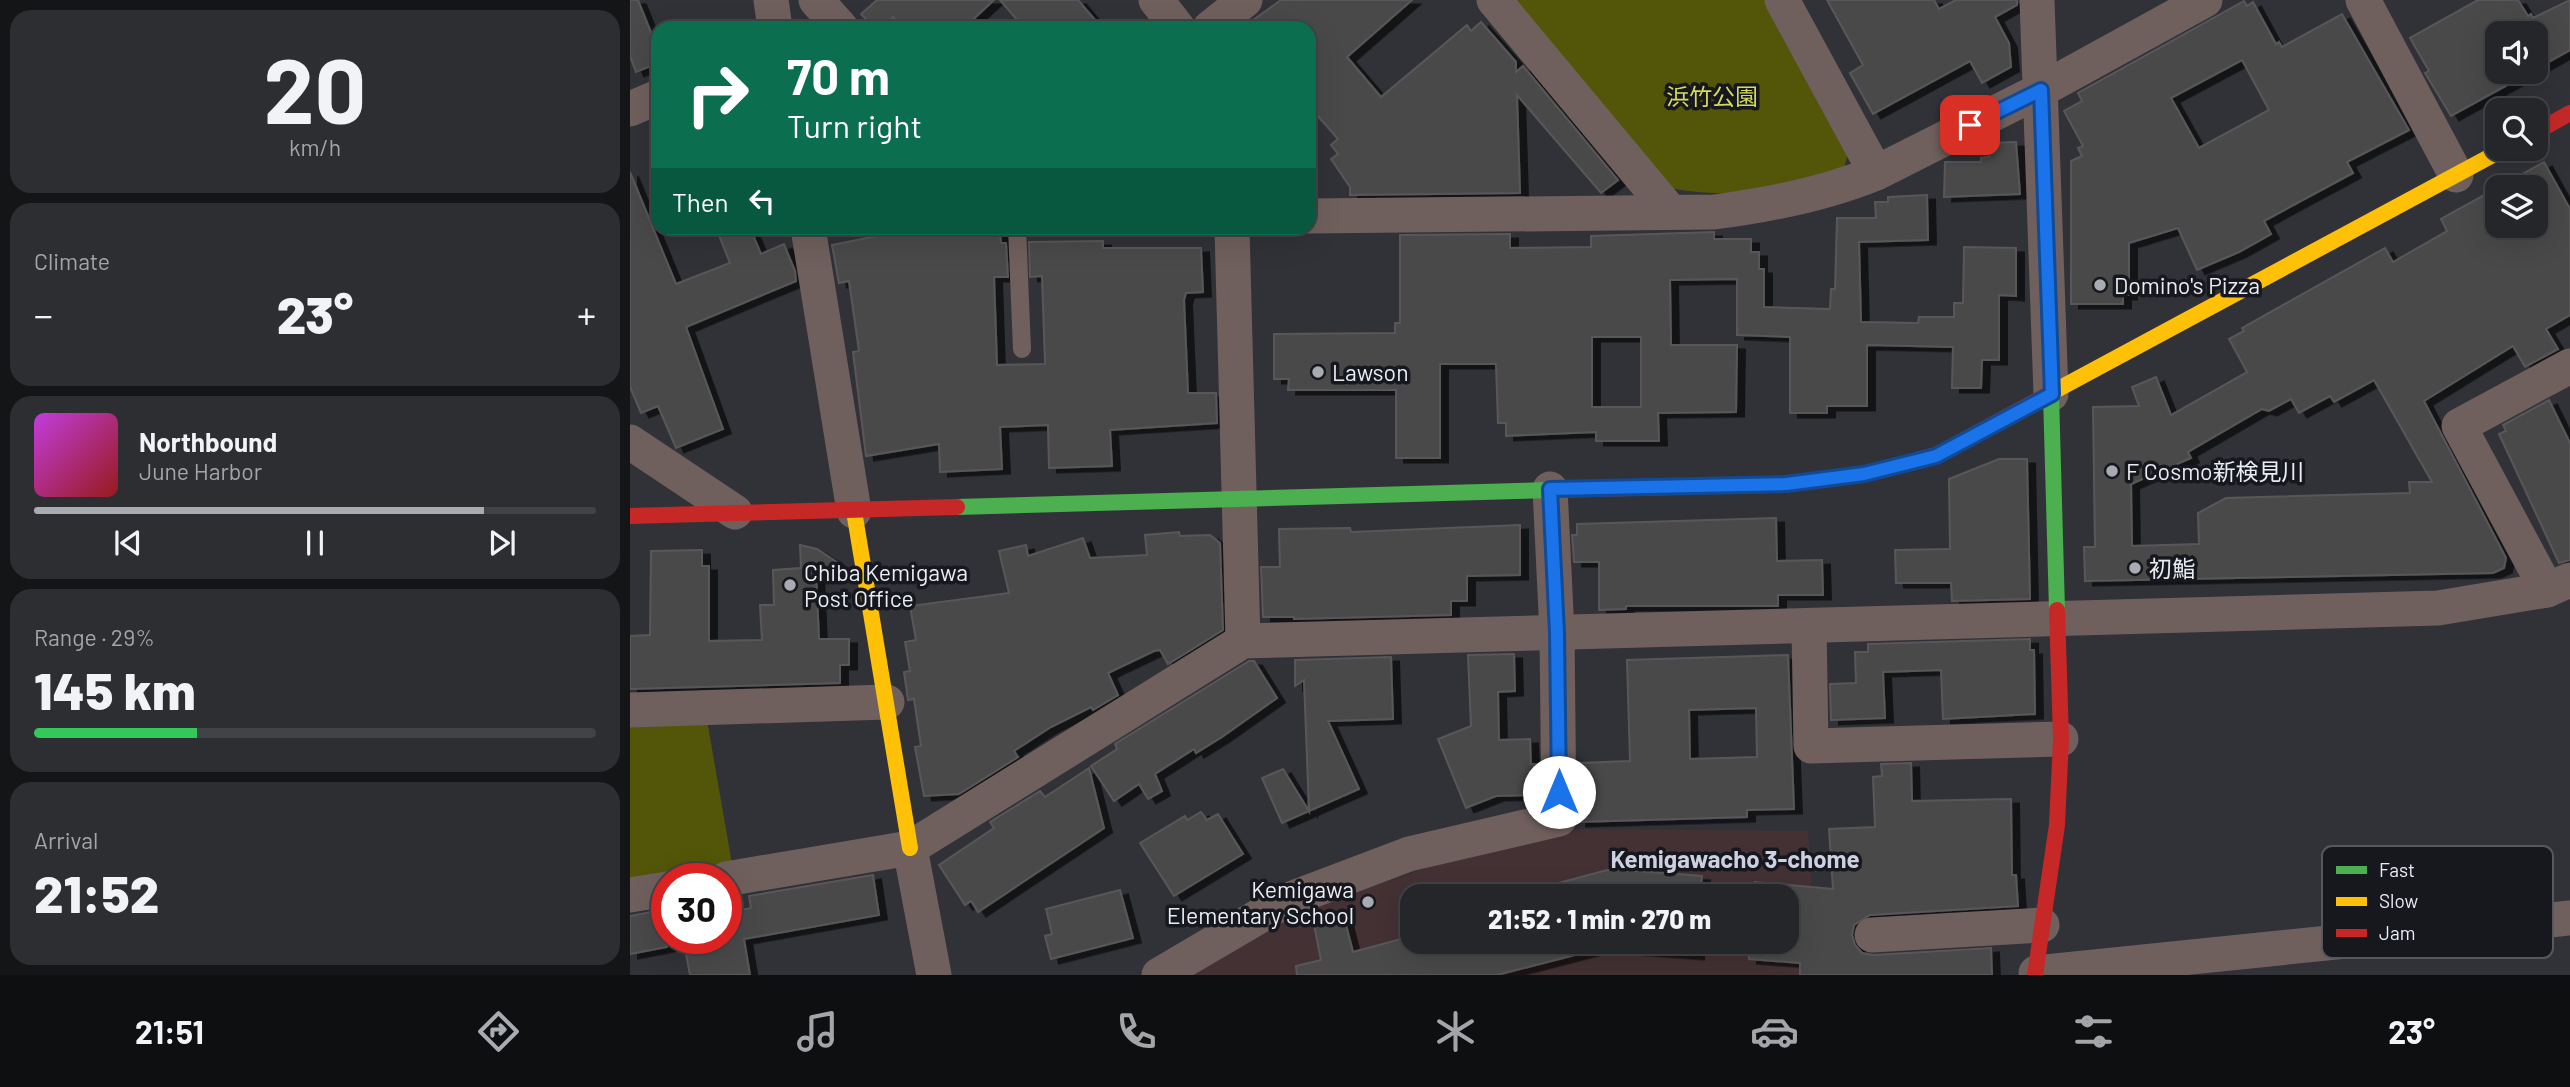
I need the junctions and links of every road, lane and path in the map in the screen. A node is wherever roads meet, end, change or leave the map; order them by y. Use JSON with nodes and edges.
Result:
{"nodes":[{"id":1,"x":771,"y":0,"type":"edge"},
{"id":2,"x":816,"y":0,"type":"edge"},
{"id":3,"x":1156,"y":0,"type":"edge"},
{"id":4,"x":1245,"y":0,"type":"edge"},
{"id":5,"x":1493,"y":0,"type":"edge"},
{"id":6,"x":1782,"y":0,"type":"edge"},
{"id":7,"x":2037,"y":0,"type":"edge"},
{"id":8,"x":2205,"y":0,"type":"edge"},
{"id":9,"x":2363,"y":0,"type":"edge"},
{"id":10,"x":774,"y":21,"type":"edge"},
{"id":11,"x":835,"y":21,"type":"edge"},
{"id":12,"x":1172,"y":21,"type":"edge"},
{"id":13,"x":1219,"y":21,"type":"edge"},
{"id":14,"x":2041,"y":90,"type":"junction"},
{"id":15,"x":651,"y":100,"type":"edge"},
{"id":16,"x":630,"y":109,"type":"edge"},
{"id":17,"x":2570,"y":113,"type":"edge"},
{"id":18,"x":2548,"y":125,"type":"edge"},
{"id":19,"x":2485,"y":159,"type":"edge"},
{"id":20,"x":1876,"y":173,"type":"junction"},
{"id":21,"x":2456,"y":175,"type":"junction"},
{"id":22,"x":1669,"y":210,"type":"junction"},
{"id":23,"x":1316,"y":216,"type":"edge"},
{"id":24,"x":809,"y":235,"type":"edge"},
{"id":25,"x":1017,"y":235,"type":"edge"},
{"id":26,"x":1232,"y":235,"type":"edge"},
{"id":27,"x":1022,"y":349,"type":"dead end"},
{"id":28,"x":2570,"y":366,"type":"edge"},
{"id":29,"x":2052,"y":394,"type":"junction"},
{"id":30,"x":630,"y":442,"type":"edge"},
{"id":31,"x":1550,"y":489,"type":"junction"},
{"id":32,"x":1237,"y":497,"type":"junction"},
{"id":33,"x":854,"y":511,"type":"junction"},
{"id":34,"x":735,"y":512,"type":"junction"},
{"id":35,"x":630,"y":516,"type":"edge"},
{"id":36,"x":2559,"y":585,"type":"edge"},
{"id":37,"x":2058,"y":620,"type":"junction"},
{"id":38,"x":1809,"y":627,"type":"junction"},
{"id":39,"x":1557,"y":633,"type":"junction"},
{"id":40,"x":1243,"y":641,"type":"junction"},
{"id":41,"x":887,"y":702,"type":"junction"},
{"id":42,"x":630,"y":710,"type":"edge"},
{"id":43,"x":2061,"y":739,"type":"junction"},
{"id":44,"x":910,"y":848,"type":"junction"},
{"id":45,"x":742,"y":876,"type":"edge"},
{"id":46,"x":651,"y":892,"type":"edge"},
{"id":47,"x":630,"y":895,"type":"edge"},
{"id":48,"x":2042,"y":925,"type":"junction"},
{"id":49,"x":1872,"y":935,"type":"dead end"},
{"id":50,"x":2322,"y":944,"type":"edge"},
{"id":51,"x":2035,"y":974,"type":"edge"},
{"id":52,"x":934,"y":975,"type":"edge"},
{"id":53,"x":1159,"y":975,"type":"edge"}],
"edges":[{"from":1,"to":10,"type":"street"},
{"from":2,"to":11,"type":"street"},
{"from":3,"to":12,"type":"street"},
{"from":4,"to":13,"type":"street"},
{"from":5,"to":22,"type":"street"},
{"from":6,"to":20,"type":"street"},
{"from":7,"to":14,"type":"street"},
{"from":8,"to":14,"type":"street"},
{"from":9,"to":21,"type":"street"},
{"from":14,"to":20,"type":"street"},
{"from":14,"to":29,"type":"street"},
{"from":15,"to":16,"type":"street"},
{"from":17,"to":18,"type":"street"},
{"from":19,"to":21,"type":"street"},
{"from":20,"to":22,"type":"street"},
{"from":21,"to":29,"type":"street"},
{"from":22,"to":23,"type":"street"},
{"from":24,"to":33,"type":"street"},
{"from":25,"to":27,"type":"lane"},
{"from":26,"to":32,"type":"street"},
{"from":28,"to":36,"type":"street"},
{"from":29,"to":31,"type":"street"},
{"from":29,"to":37,"type":"street"},
{"from":30,"to":34,"type":"street"},
{"from":31,"to":32,"type":"street"},
{"from":31,"to":39,"type":"street"},
{"from":32,"to":33,"type":"street"},
{"from":32,"to":40,"type":"street"},
{"from":33,"to":34,"type":"street"},
{"from":33,"to":41,"type":"street"},
{"from":34,"to":35,"type":"street"},
{"from":36,"to":37,"type":"street"},
{"from":37,"to":38,"type":"street"},
{"from":37,"to":43,"type":"street"},
{"from":38,"to":39,"type":"street"},
{"from":38,"to":43,"type":"street"},
{"from":39,"to":40,"type":"street"},
{"from":39,"to":53,"type":"street"},
{"from":40,"to":44,"type":"street"},
{"from":41,"to":42,"type":"street"},
{"from":41,"to":44,"type":"street"},
{"from":43,"to":48,"type":"street"},
{"from":44,"to":45,"type":"street"},
{"from":44,"to":52,"type":"street"},
{"from":46,"to":47,"type":"street"},
{"from":48,"to":49,"type":"street"},
{"from":48,"to":51,"type":"street"},
{"from":50,"to":51,"type":"street"}]}
